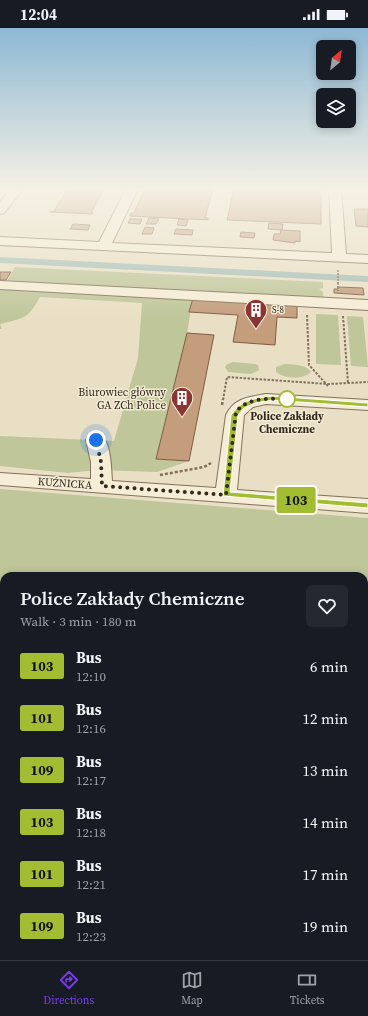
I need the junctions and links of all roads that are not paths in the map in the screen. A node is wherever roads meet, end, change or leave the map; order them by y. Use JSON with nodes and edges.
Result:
{"nodes":[{"id":1,"x":111,"y":232,"type":"edge"},
{"id":2,"x":338,"y":232,"type":"edge"},
{"id":3,"x":0,"y":241,"type":"edge"},
{"id":4,"x":104,"y":246,"type":"junction"},
{"id":5,"x":339,"y":257,"type":"junction"},
{"id":6,"x":368,"y":258,"type":"edge"},
{"id":7,"x":0,"y":286,"type":"edge"},
{"id":8,"x":368,"y":305,"type":"edge"},
{"id":9,"x":368,"y":405,"type":"edge"},
{"id":10,"x":96,"y":440,"type":"dead end"},
{"id":11,"x":0,"y":478,"type":"edge"},
{"id":12,"x":102,"y":486,"type":"junction"},
{"id":13,"x":226,"y":495,"type":"junction"},
{"id":14,"x":368,"y":506,"type":"edge"}],
"edges":[{"from":1,"to":4,"type":"street"},
{"from":2,"to":5,"type":"street"},
{"from":3,"to":4,"type":"street"},
{"from":4,"to":5,"type":"street"},
{"from":5,"to":6,"type":"street"},
{"from":7,"to":8,"type":"street"},
{"from":9,"to":13,"type":"street"},
{"from":10,"to":12,"type":"street"},
{"from":11,"to":12,"type":"street","name":"KUŹNICKA"},
{"from":12,"to":13,"type":"street","name":"KUŹNICKA"},
{"from":13,"to":14,"type":"street","name":"KUŹNICKA"}]}
